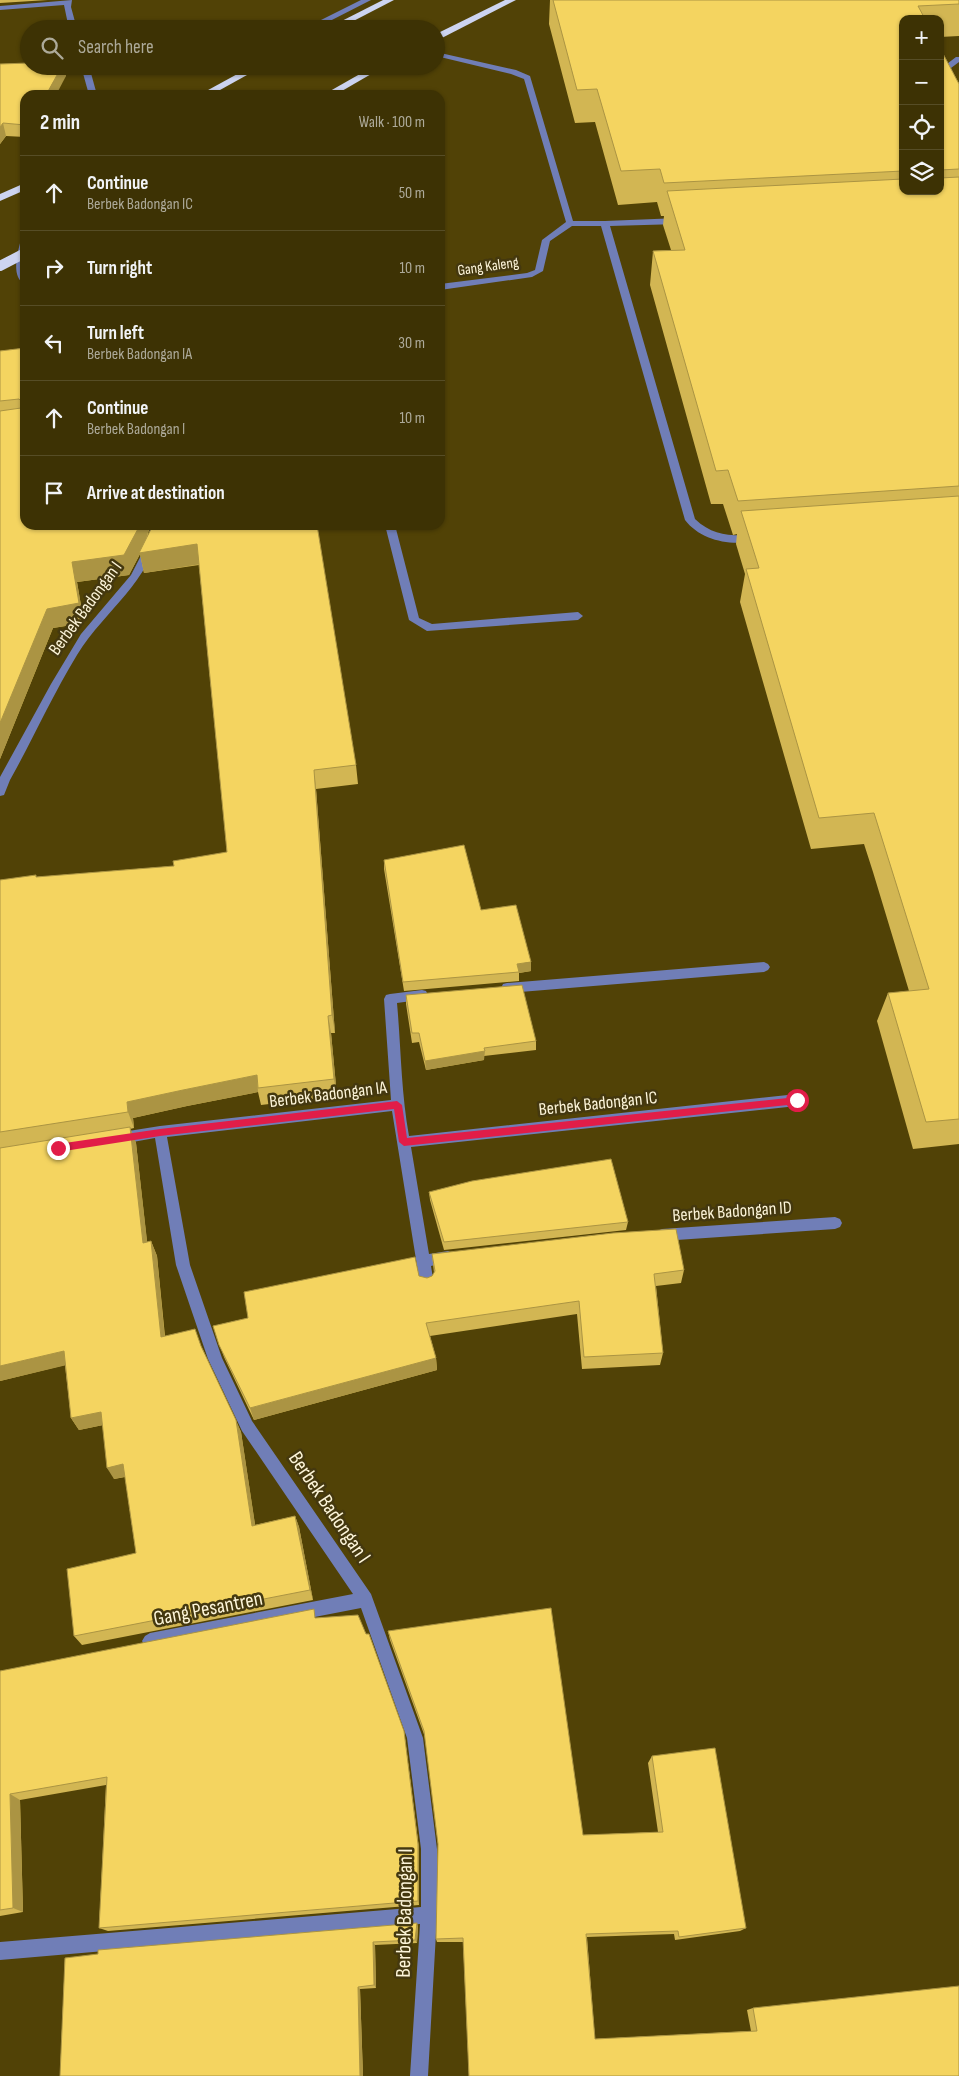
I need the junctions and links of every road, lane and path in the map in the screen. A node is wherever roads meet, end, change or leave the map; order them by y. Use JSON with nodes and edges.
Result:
{"nodes":[{"id":1,"x":367,"y":0,"type":"edge"},
{"id":2,"x":390,"y":0,"type":"edge"},
{"id":3,"x":512,"y":0,"type":"edge"},
{"id":4,"x":67,"y":2,"type":"edge"},
{"id":5,"x":0,"y":8,"type":"edge"},
{"id":6,"x":71,"y":20,"type":"edge"},
{"id":7,"x":325,"y":20,"type":"edge"},
{"id":8,"x":348,"y":20,"type":"edge"},
{"id":9,"x":445,"y":34,"type":"edge"},
{"id":10,"x":445,"y":56,"type":"edge"},
{"id":11,"x":959,"y":59,"type":"edge"},
{"id":12,"x":88,"y":75,"type":"edge"},
{"id":13,"x":242,"y":75,"type":"edge"},
{"id":14,"x":365,"y":75,"type":"edge"},
{"id":15,"x":92,"y":90,"type":"edge"},
{"id":16,"x":213,"y":90,"type":"edge"},
{"id":17,"x":337,"y":90,"type":"edge"},
{"id":18,"x":959,"y":95,"type":"edge"},
{"id":19,"x":20,"y":188,"type":"edge"},
{"id":20,"x":0,"y":198,"type":"edge"},
{"id":21,"x":684,"y":220,"type":"edge"},
{"id":22,"x":570,"y":223,"type":"junction"},
{"id":23,"x":605,"y":224,"type":"junction"},
{"id":24,"x":20,"y":256,"type":"edge"},
{"id":25,"x":0,"y":266,"type":"edge"},
{"id":26,"x":445,"y":286,"type":"edge"},
{"id":27,"x":155,"y":530,"type":"edge"},
{"id":28,"x":391,"y":530,"type":"edge"},
{"id":29,"x":762,"y":537,"type":"edge"},
{"id":30,"x":578,"y":616,"type":"dead end"},
{"id":31,"x":0,"y":792,"type":"edge"},
{"id":32,"x":764,"y":967,"type":"dead end"},
{"id":33,"x":491,"y":989,"type":"edge"},
{"id":34,"x":432,"y":994,"type":"edge"},
{"id":35,"x":797,"y":1100,"type":"dead end"},
{"id":36,"x":397,"y":1105,"type":"junction"},
{"id":37,"x":160,"y":1132,"type":"junction"},
{"id":38,"x":104,"y":1141,"type":"edge"},
{"id":39,"x":404,"y":1142,"type":"junction"},
{"id":40,"x":835,"y":1223,"type":"dead end"},
{"id":41,"x":650,"y":1236,"type":"edge"},
{"id":42,"x":458,"y":1256,"type":"edge"},
{"id":43,"x":423,"y":1261,"type":"junction"},
{"id":44,"x":427,"y":1284,"type":"edge"},
{"id":45,"x":366,"y":1599,"type":"junction"},
{"id":46,"x":135,"y":1644,"type":"edge"},
{"id":47,"x":429,"y":1915,"type":"junction"},
{"id":48,"x":0,"y":1951,"type":"edge"},
{"id":49,"x":419,"y":2076,"type":"edge"}],
"edges":[{"from":1,"to":7,"type":"street"},
{"from":2,"to":8,"type":"highway"},
{"from":3,"to":9,"type":"highway"},
{"from":4,"to":5,"type":"street"},
{"from":4,"to":6,"type":"street"},
{"from":10,"to":22,"type":"street"},
{"from":11,"to":18,"type":"street"},
{"from":12,"to":15,"type":"street"},
{"from":13,"to":16,"type":"highway"},
{"from":14,"to":17,"type":"highway"},
{"from":19,"to":20,"type":"highway"},
{"from":21,"to":23,"type":"street"},
{"from":22,"to":23,"type":"street"},
{"from":22,"to":26,"type":"street","name":"Gang Kaleng"},
{"from":23,"to":29,"type":"street"},
{"from":24,"to":25,"type":"highway","bridge":true},
{"from":27,"to":31,"type":"street","name":"Berbek Badongan I"},
{"from":28,"to":30,"type":"street"},
{"from":32,"to":33,"type":"street"},
{"from":34,"to":36,"type":"street","name":"Berbek Badongan IA"},
{"from":35,"to":39,"type":"street","name":"Berbek Badongan IC"},
{"from":36,"to":37,"type":"street","name":"Berbek Badongan IA"},
{"from":36,"to":39,"type":"street"},
{"from":37,"to":38,"type":"street"},
{"from":37,"to":45,"type":"street","name":"Berbek Badongan I"},
{"from":39,"to":43,"type":"street"},
{"from":40,"to":41,"type":"street","name":"Berbek Badongan ID"},
{"from":42,"to":43,"type":"street"},
{"from":43,"to":44,"type":"street"},
{"from":45,"to":46,"type":"street","name":"Gang Pesantren"},
{"from":45,"to":47,"type":"street","name":"Berbek Badongan I"},
{"from":47,"to":48,"type":"street"},
{"from":47,"to":49,"type":"street","name":"Berbek Badongan I"}]}
